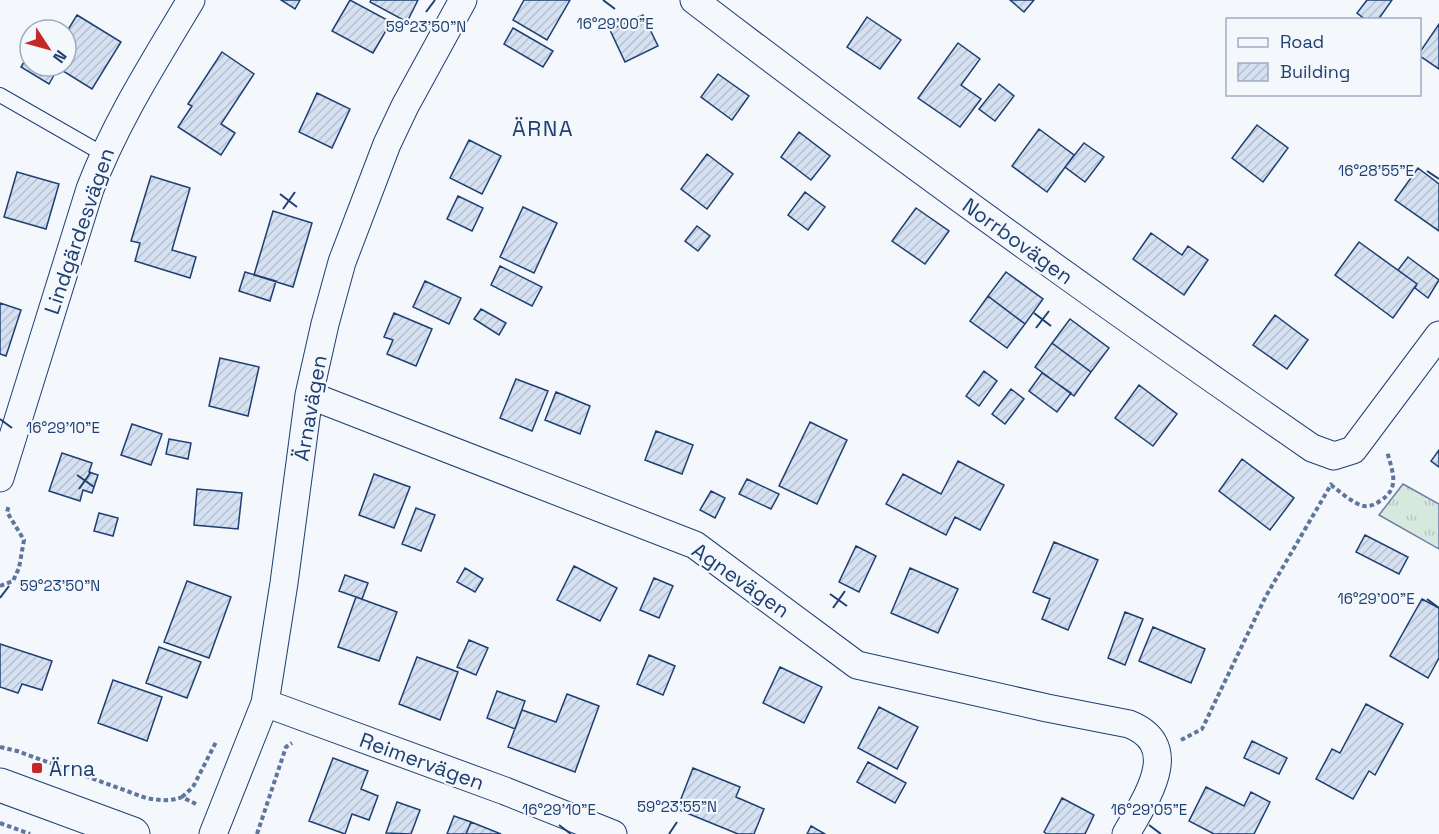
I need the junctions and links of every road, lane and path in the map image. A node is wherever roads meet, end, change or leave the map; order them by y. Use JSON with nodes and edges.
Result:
{"nodes":[{"id":1,"x":191,"y":0,"type":"edge"},
{"id":2,"x":463,"y":0,"type":"edge"},
{"id":3,"x":694,"y":0,"type":"edge"},
{"id":4,"x":0,"y":95,"type":"edge"},
{"id":5,"x":103,"y":154,"type":"junction"},
{"id":6,"x":1439,"y":335,"type":"edge"},
{"id":7,"x":309,"y":395,"type":"junction"},
{"id":8,"x":1353,"y":450,"type":"junction"},
{"id":9,"x":0,"y":478,"type":"edge"},
{"id":10,"x":265,"y":703,"type":"junction"},
{"id":11,"x":0,"y":747,"type":"edge"},
{"id":12,"x":1157,"y":757,"type":"junction"},
{"id":13,"x":0,"y":785,"type":"edge"},
{"id":14,"x":0,"y":823,"type":"edge"},
{"id":15,"x":216,"y":825,"type":"edge"},
{"id":16,"x":30,"y":834,"type":"edge"},
{"id":17,"x":134,"y":834,"type":"edge"},
{"id":18,"x":613,"y":834,"type":"edge"},
{"id":19,"x":1126,"y":834,"type":"edge"}],
"edges":[{"from":1,"to":5,"type":"street","name":"Lindgärdesvägen"},
{"from":2,"to":7,"type":"street","name":"Ärnavägen"},
{"from":3,"to":8,"type":"street","name":"Norrbovägen"},
{"from":4,"to":5,"type":"lane"},
{"from":5,"to":9,"type":"street","name":"Lindgärdesvägen"},
{"from":6,"to":8,"type":"street"},
{"from":7,"to":10,"type":"street","name":"Ärnavägen"},
{"from":7,"to":12,"type":"street","name":"Agnevägen"},
{"from":8,"to":12,"type":"path"},
{"from":10,"to":15,"type":"street","name":"Ärnavägen"},
{"from":10,"to":18,"type":"street","name":"Reimervägen"},
{"from":11,"to":15,"type":"path"},
{"from":12,"to":19,"type":"street"},
{"from":13,"to":17,"type":"main road"},
{"from":14,"to":16,"type":"path"}]}
